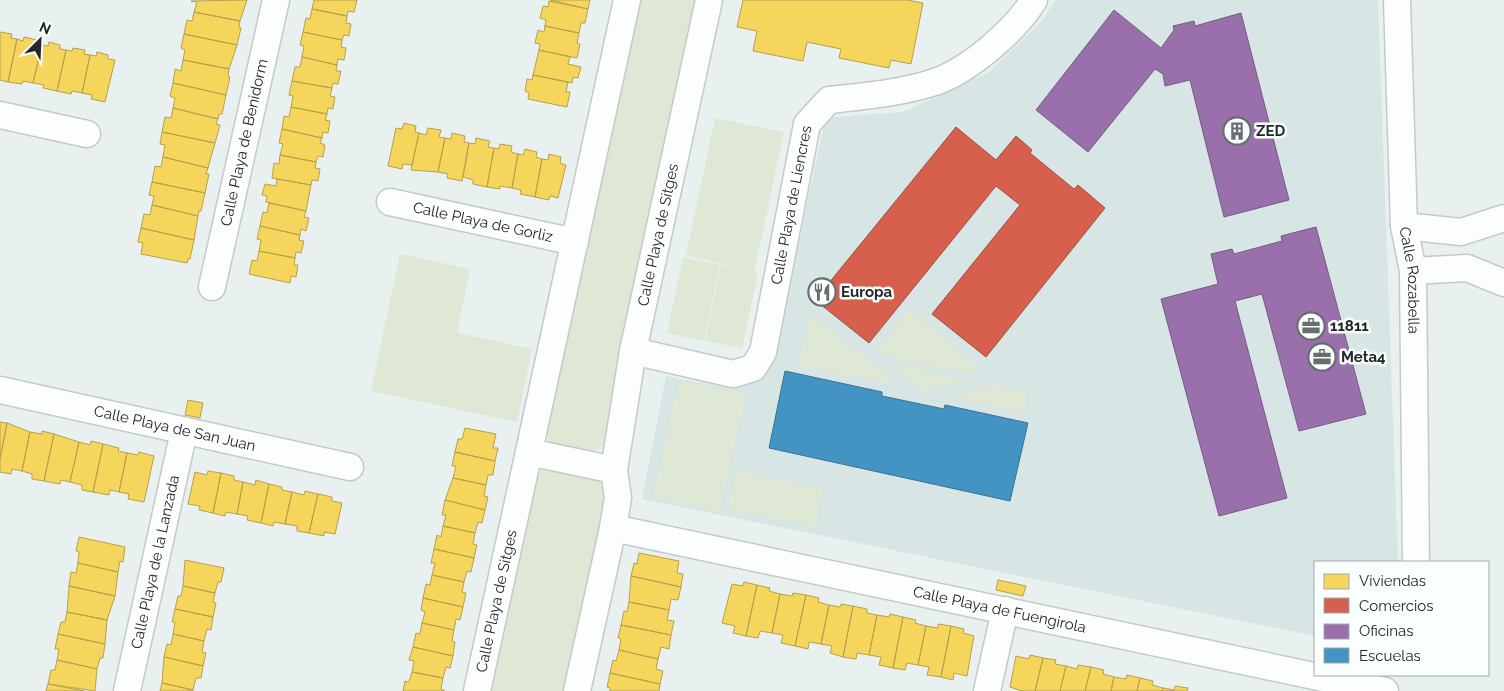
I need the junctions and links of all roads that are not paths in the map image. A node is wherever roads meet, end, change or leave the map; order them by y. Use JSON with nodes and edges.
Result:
{"nodes":[{"id":1,"x":276,"y":0,"type":"edge"},
{"id":2,"x":627,"y":0,"type":"edge"},
{"id":3,"x":709,"y":0,"type":"edge"},
{"id":4,"x":1034,"y":0,"type":"edge"},
{"id":5,"x":1397,"y":0,"type":"edge"},
{"id":6,"x":0,"y":115,"type":"edge"},
{"id":7,"x":87,"y":134,"type":"dead end"},
{"id":8,"x":390,"y":202,"type":"dead end"},
{"id":9,"x":1504,"y":218,"type":"edge"},
{"id":10,"x":1404,"y":226,"type":"junction"},
{"id":11,"x":575,"y":242,"type":"junction"},
{"id":12,"x":1412,"y":271,"type":"junction"},
{"id":13,"x":1504,"y":283,"type":"edge"},
{"id":14,"x":212,"y":287,"type":"dead end"},
{"id":15,"x":633,"y":351,"type":"junction"},
{"id":16,"x":0,"y":390,"type":"edge"},
{"id":17,"x":184,"y":431,"type":"junction"},
{"id":18,"x":529,"y":452,"type":"junction"},
{"id":19,"x":350,"y":467,"type":"dead end"},
{"id":20,"x":614,"y":470,"type":"junction"},
{"id":21,"x":613,"y":528,"type":"junction"},
{"id":22,"x":1416,"y":561,"type":"edge"},
{"id":23,"x":1005,"y":610,"type":"junction"},
{"id":24,"x":1314,"y":676,"type":"edge"},
{"id":25,"x":1315,"y":676,"type":"edge"},
{"id":26,"x":126,"y":691,"type":"edge"},
{"id":27,"x":477,"y":691,"type":"edge"},
{"id":28,"x":577,"y":691,"type":"edge"},
{"id":29,"x":988,"y":691,"type":"edge"},
{"id":30,"x":1385,"y":691,"type":"edge"}],
"edges":[{"from":1,"to":14,"type":"street","name":"Calle Playa de Benidorm"},
{"from":2,"to":11,"type":"street","name":"Calle Playa de Sitges"},
{"from":3,"to":15,"type":"street","name":"Calle Playa de Sitges"},
{"from":4,"to":15,"type":"street","name":"Calle Playa de Liencres"},
{"from":5,"to":10,"type":"street","name":"Calle Rozabella"},
{"from":6,"to":7,"type":"street"},
{"from":8,"to":11,"type":"street","name":"Calle Playa de Gorliz"},
{"from":9,"to":10,"type":"street"},
{"from":10,"to":12,"type":"street","name":"Calle Rozabella"},
{"from":11,"to":18,"type":"street","name":"Calle Playa de Sitges"},
{"from":12,"to":13,"type":"street"},
{"from":12,"to":22,"type":"street","name":"Calle Rozabella"},
{"from":15,"to":20,"type":"street","name":"Calle Playa de Sitges"},
{"from":16,"to":17,"type":"street","name":"Calle Playa de San Juan"},
{"from":17,"to":19,"type":"street","name":"Calle Playa de San Juan"},
{"from":17,"to":26,"type":"street","name":"Calle Playa de la Lanzada"},
{"from":18,"to":20,"type":"street"},
{"from":18,"to":27,"type":"street","name":"Calle Playa de Sitges"},
{"from":20,"to":21,"type":"street","name":"Calle Playa de Sitges"},
{"from":21,"to":23,"type":"street","name":"Calle Playa de Fuengirola"},
{"from":21,"to":28,"type":"street","name":"Calle Playa de Sitges"},
{"from":23,"to":24,"type":"street","name":"Calle Playa de Fuengirola"},
{"from":23,"to":29,"type":"street"},
{"from":25,"to":30,"type":"street","name":"Calle Playa de Fuengirola"}]}
